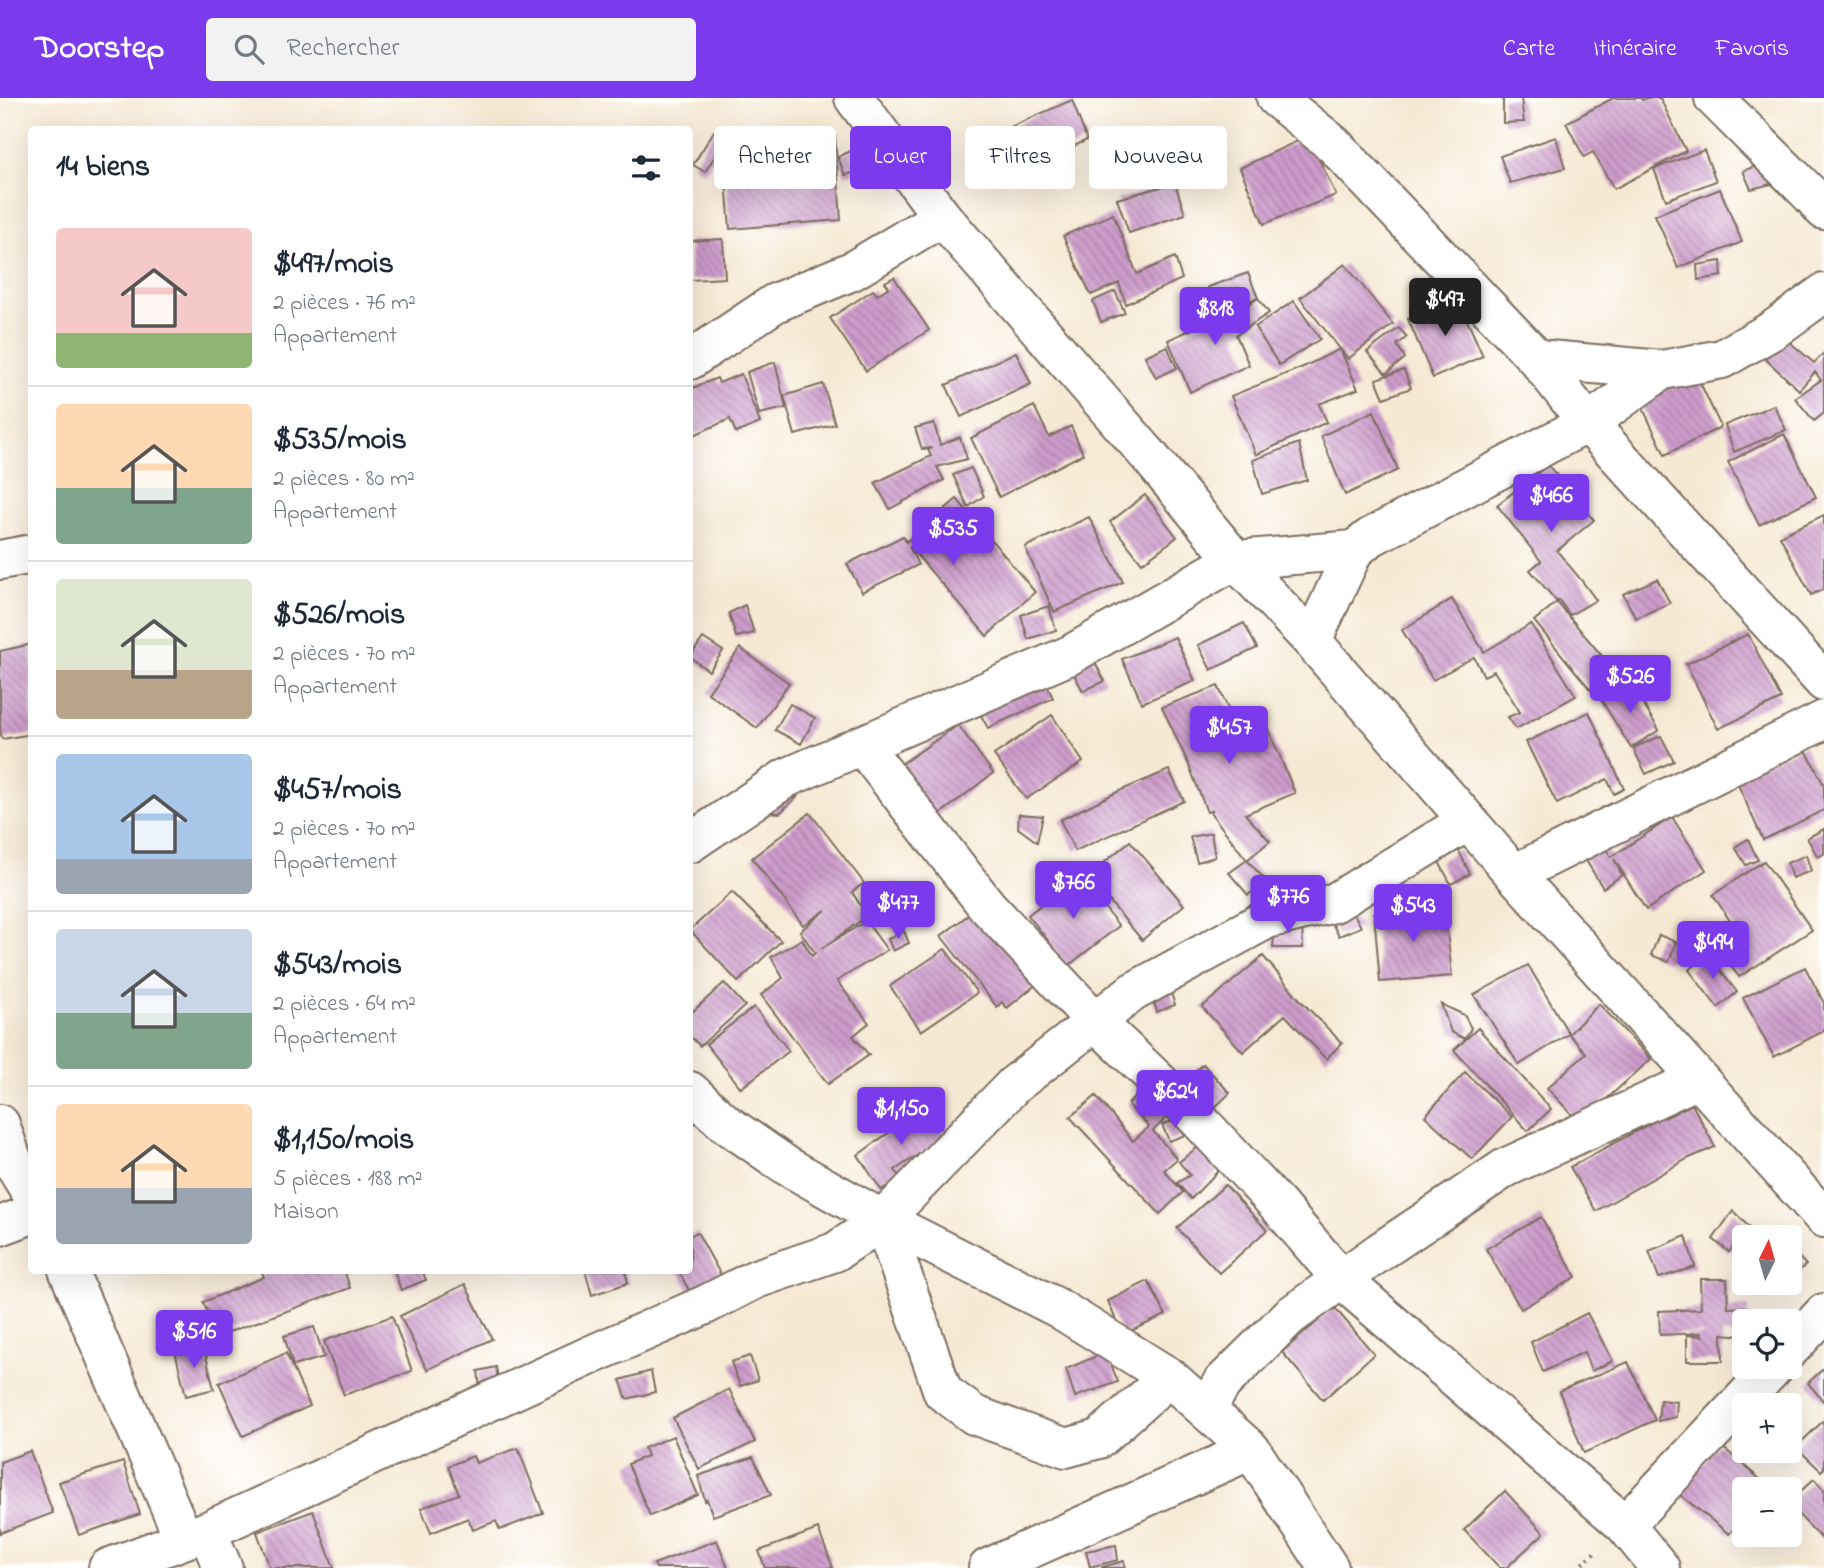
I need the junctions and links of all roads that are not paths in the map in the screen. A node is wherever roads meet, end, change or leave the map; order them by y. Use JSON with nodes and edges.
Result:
{"nodes":[{"id":1,"x":854,"y":98,"type":"edge"},
{"id":2,"x":1276,"y":98,"type":"edge"},
{"id":3,"x":1714,"y":98,"type":"edge"},
{"id":4,"x":1824,"y":210,"type":"edge"},
{"id":5,"x":942,"y":218,"type":"junction"},
{"id":6,"x":1824,"y":293,"type":"edge"},
{"id":7,"x":693,"y":358,"type":"edge"},
{"id":8,"x":1537,"y":359,"type":"junction"},
{"id":9,"x":1662,"y":370,"type":"junction"},
{"id":10,"x":1588,"y":423,"type":"junction"},
{"id":11,"x":1354,"y":550,"type":"junction"},
{"id":12,"x":28,"y":555,"type":"edge"},
{"id":13,"x":0,"y":560,"type":"edge"},
{"id":14,"x":1235,"y":560,"type":"junction"},
{"id":15,"x":1312,"y":640,"type":"junction"},
{"id":16,"x":1824,"y":682,"type":"edge"},
{"id":17,"x":1824,"y":720,"type":"edge"},
{"id":18,"x":862,"y":745,"type":"junction"},
{"id":19,"x":1468,"y":821,"type":"junction"},
{"id":20,"x":693,"y":841,"type":"edge"},
{"id":21,"x":1514,"y":874,"type":"junction"},
{"id":22,"x":1095,"y":1021,"type":"junction"},
{"id":23,"x":1698,"y":1079,"type":"junction"},
{"id":24,"x":693,"y":1094,"type":"edge"},
{"id":25,"x":0,"y":1124,"type":"edge"},
{"id":26,"x":28,"y":1188,"type":"edge"},
{"id":27,"x":1817,"y":1199,"type":"edge"},
{"id":28,"x":28,"y":1216,"type":"edge"},
{"id":29,"x":883,"y":1220,"type":"junction"},
{"id":30,"x":0,"y":1226,"type":"edge"},
{"id":31,"x":70,"y":1274,"type":"edge"},
{"id":32,"x":1342,"y":1280,"type":"junction"},
{"id":33,"x":1824,"y":1313,"type":"edge"},
{"id":34,"x":1802,"y":1336,"type":"edge"},
{"id":35,"x":1169,"y":1377,"type":"junction"},
{"id":36,"x":1763,"y":1379,"type":"edge"},
{"id":37,"x":1206,"y":1410,"type":"junction"},
{"id":38,"x":1251,"y":1450,"type":"junction"},
{"id":39,"x":1625,"y":1525,"type":"junction"},
{"id":40,"x":196,"y":1535,"type":"junction"},
{"id":41,"x":108,"y":1568,"type":"edge"},
{"id":42,"x":223,"y":1568,"type":"edge"},
{"id":43,"x":988,"y":1568,"type":"edge"},
{"id":44,"x":1329,"y":1568,"type":"edge"},
{"id":45,"x":1660,"y":1568,"type":"edge"}],
"edges":[{"from":1,"to":5,"type":"street"},
{"from":2,"to":8,"type":"street"},
{"from":3,"to":4,"type":"street"},
{"from":5,"to":7,"type":"street"},
{"from":5,"to":14,"type":"street"},
{"from":6,"to":9,"type":"street"},
{"from":8,"to":9,"type":"street"},
{"from":8,"to":10,"type":"street"},
{"from":9,"to":10,"type":"street"},
{"from":10,"to":11,"type":"street"},
{"from":10,"to":16,"type":"street"},
{"from":11,"to":14,"type":"street"},
{"from":11,"to":15,"type":"street"},
{"from":12,"to":13,"type":"street"},
{"from":14,"to":15,"type":"street"},
{"from":14,"to":18,"type":"street"},
{"from":15,"to":19,"type":"street"},
{"from":17,"to":21,"type":"street"},
{"from":18,"to":20,"type":"street"},
{"from":18,"to":22,"type":"street"},
{"from":19,"to":21,"type":"street"},
{"from":19,"to":22,"type":"street"},
{"from":21,"to":23,"type":"street"},
{"from":22,"to":29,"type":"street"},
{"from":22,"to":32,"type":"street"},
{"from":23,"to":27,"type":"street"},
{"from":23,"to":32,"type":"street"},
{"from":24,"to":29,"type":"street"},
{"from":25,"to":26,"type":"street"},
{"from":28,"to":30,"type":"street"},
{"from":29,"to":35,"type":"street"},
{"from":29,"to":35,"type":"street"},
{"from":29,"to":40,"type":"street"},
{"from":31,"to":40,"type":"street"},
{"from":32,"to":37,"type":"street"},
{"from":32,"to":39,"type":"street"},
{"from":33,"to":34,"type":"street"},
{"from":35,"to":37,"type":"street"},
{"from":36,"to":39,"type":"street"},
{"from":37,"to":38,"type":"street"},
{"from":38,"to":43,"type":"street"},
{"from":38,"to":44,"type":"street"},
{"from":39,"to":45,"type":"street"},
{"from":40,"to":41,"type":"street"},
{"from":40,"to":42,"type":"street"}]}
